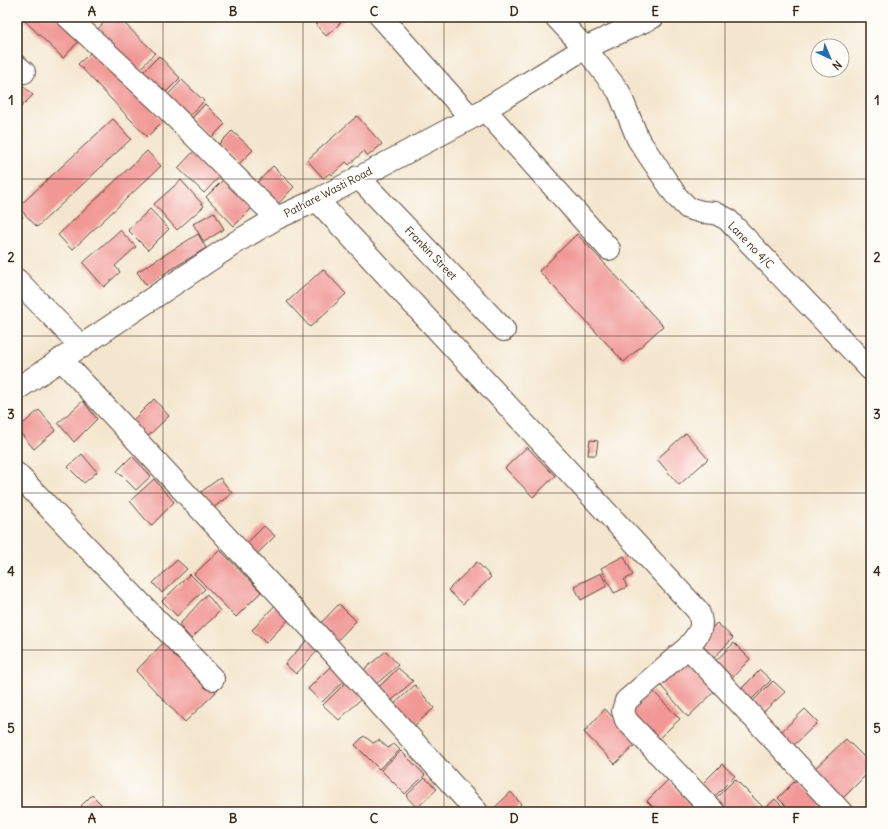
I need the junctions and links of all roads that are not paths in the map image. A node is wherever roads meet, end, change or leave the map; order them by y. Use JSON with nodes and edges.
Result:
{"nodes":[{"id":1,"x":68,"y":17,"type":"edge"},
{"id":2,"x":381,"y":17,"type":"edge"},
{"id":3,"x":556,"y":17,"type":"edge"},
{"id":4,"x":653,"y":17,"type":"edge"},
{"id":5,"x":584,"y":48,"type":"junction"},
{"id":6,"x":478,"y":114,"type":"junction"},
{"id":7,"x":358,"y":177,"type":"junction"},
{"id":8,"x":317,"y":200,"type":"junction"},
{"id":9,"x":277,"y":218,"type":"junction"},
{"id":10,"x":609,"y":249,"type":"dead end"},
{"id":11,"x":17,"y":280,"type":"edge"},
{"id":12,"x":504,"y":330,"type":"dead end"},
{"id":13,"x":82,"y":347,"type":"junction"},
{"id":14,"x":61,"y":359,"type":"junction"},
{"id":15,"x":871,"y":370,"type":"edge"},
{"id":16,"x":17,"y":389,"type":"edge"},
{"id":17,"x":17,"y":474,"type":"edge"},
{"id":18,"x":688,"y":647,"type":"junction"},
{"id":19,"x":213,"y":679,"type":"dead end"},
{"id":20,"x":477,"y":812,"type":"edge"},
{"id":21,"x":714,"y":812,"type":"edge"},
{"id":22,"x":841,"y":812,"type":"edge"}],
"edges":[{"from":1,"to":9,"type":"street"},
{"from":2,"to":6,"type":"street"},
{"from":3,"to":5,"type":"street","name":"Lane no 4/C"},
{"from":4,"to":5,"type":"street","name":"Pathare Wasti Road"},
{"from":5,"to":6,"type":"street","name":"Pathare Wasti Road"},
{"from":5,"to":15,"type":"street","name":"Lane no 4/C"},
{"from":6,"to":7,"type":"street","name":"Pathare Wasti Road"},
{"from":6,"to":10,"type":"street"},
{"from":7,"to":8,"type":"street","name":"Pathare Wasti Road"},
{"from":7,"to":12,"type":"street","name":"Frankin Street"},
{"from":8,"to":9,"type":"street","name":"Pathare Wasti Road"},
{"from":8,"to":18,"type":"street"},
{"from":9,"to":13,"type":"street","name":"Pathare Wasti Road"},
{"from":11,"to":13,"type":"street"},
{"from":13,"to":14,"type":"street","name":"Pathare Wasti Road"},
{"from":14,"to":16,"type":"street","name":"Pathare Wasti Road"},
{"from":14,"to":20,"type":"street"},
{"from":17,"to":19,"type":"street"},
{"from":18,"to":21,"type":"street"},
{"from":18,"to":22,"type":"street"}]}
